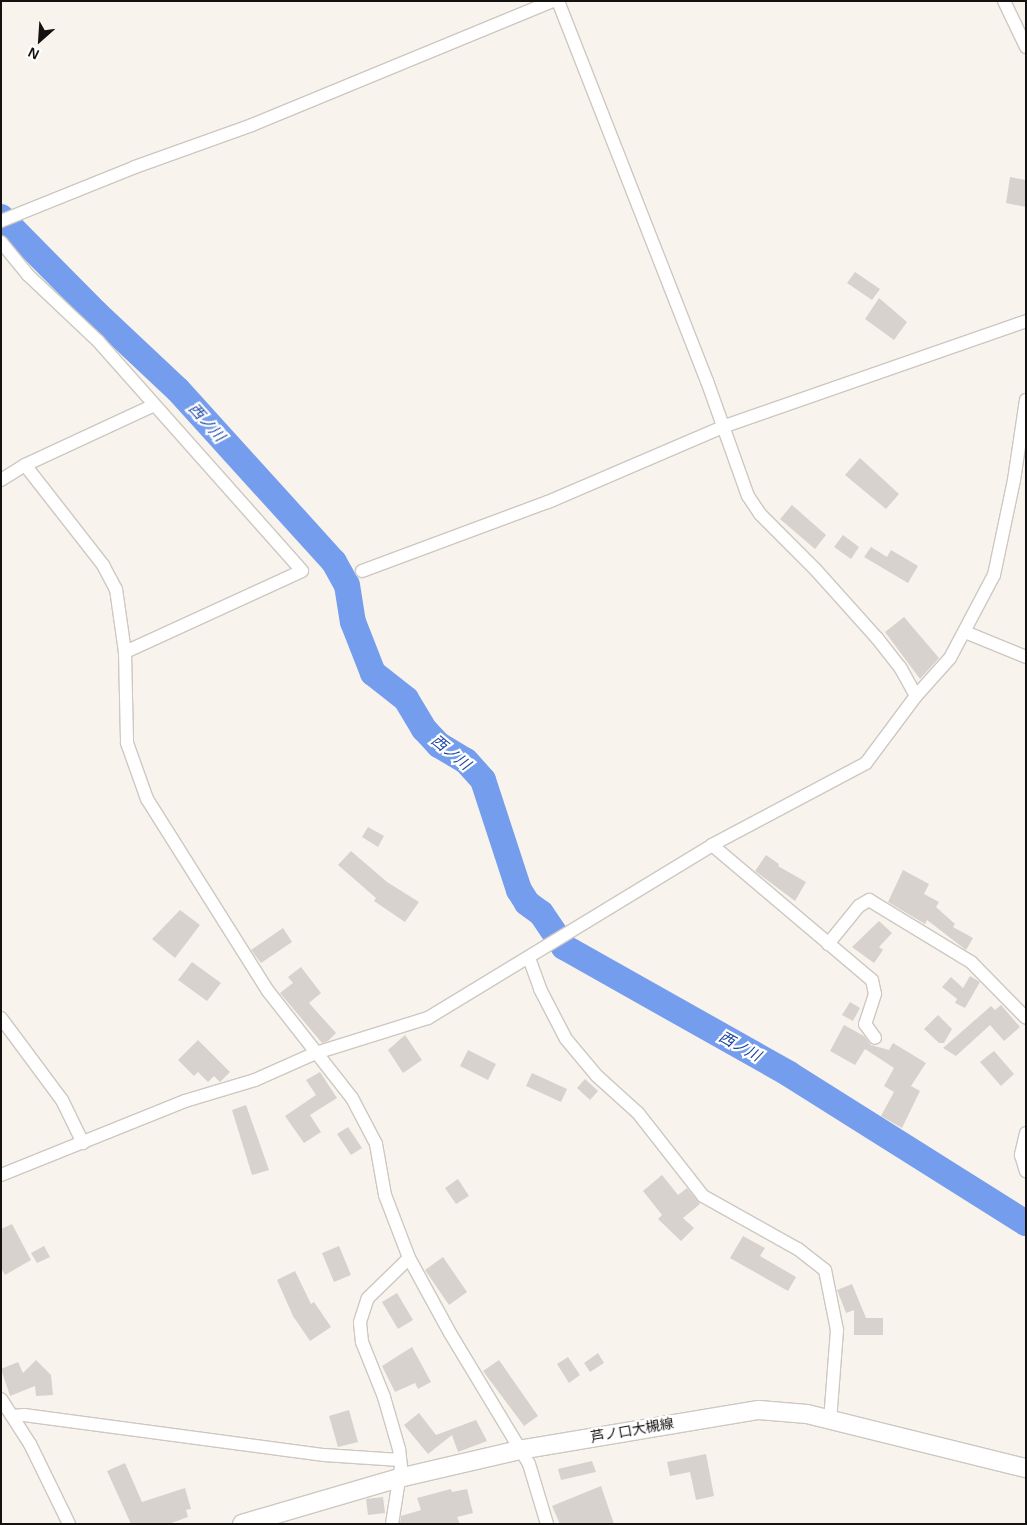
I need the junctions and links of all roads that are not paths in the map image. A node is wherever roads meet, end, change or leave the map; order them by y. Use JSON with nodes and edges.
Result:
{"nodes":[{"id":1,"x":553,"y":1,"type":"edge"},
{"id":2,"x":558,"y":1,"type":"edge"},
{"id":3,"x":1004,"y":1,"type":"edge"},
{"id":4,"x":1026,"y":47,"type":"edge"},
{"id":5,"x":1,"y":221,"type":"edge"},
{"id":6,"x":1,"y":242,"type":"edge"},
{"id":7,"x":1026,"y":321,"type":"edge"},
{"id":8,"x":1026,"y":400,"type":"edge"},
{"id":9,"x":154,"y":405,"type":"junction"},
{"id":10,"x":725,"y":426,"type":"junction"},
{"id":11,"x":25,"y":466,"type":"junction"},
{"id":12,"x":1,"y":480,"type":"edge"},
{"id":13,"x":362,"y":571,"type":"dead end"},
{"id":14,"x":965,"y":632,"type":"junction"},
{"id":15,"x":126,"y":652,"type":"junction"},
{"id":16,"x":1026,"y":657,"type":"edge"},
{"id":17,"x":916,"y":696,"type":"junction"},
{"id":18,"x":712,"y":845,"type":"junction"},
{"id":19,"x":828,"y":944,"type":"junction"},
{"id":20,"x":529,"y":958,"type":"junction"},
{"id":21,"x":1024,"y":1014,"type":"edge"},
{"id":22,"x":1,"y":1018,"type":"edge"},
{"id":23,"x":875,"y":1038,"type":"dead end"},
{"id":24,"x":316,"y":1053,"type":"junction"},
{"id":25,"x":1026,"y":1133,"type":"edge"},
{"id":26,"x":83,"y":1142,"type":"junction"},
{"id":27,"x":1026,"y":1171,"type":"edge"},
{"id":28,"x":1,"y":1175,"type":"edge"},
{"id":29,"x":409,"y":1258,"type":"junction"},
{"id":30,"x":1,"y":1399,"type":"edge"},
{"id":31,"x":12,"y":1416,"type":"junction"},
{"id":32,"x":830,"y":1420,"type":"junction"},
{"id":33,"x":520,"y":1450,"type":"junction"},
{"id":34,"x":400,"y":1460,"type":"junction"},
{"id":35,"x":1026,"y":1468,"type":"edge"},
{"id":36,"x":399,"y":1478,"type":"junction"},
{"id":37,"x":69,"y":1524,"type":"edge"},
{"id":38,"x":242,"y":1524,"type":"edge"},
{"id":39,"x":392,"y":1524,"type":"edge"},
{"id":40,"x":547,"y":1524,"type":"edge"}],
"edges":[{"from":1,"to":5,"type":"street"},
{"from":2,"to":10,"type":"street"},
{"from":3,"to":4,"type":"street"},
{"from":6,"to":9,"type":"street"},
{"from":7,"to":10,"type":"street"},
{"from":8,"to":14,"type":"street"},
{"from":9,"to":11,"type":"street"},
{"from":9,"to":15,"type":"street"},
{"from":10,"to":13,"type":"street"},
{"from":10,"to":17,"type":"street"},
{"from":11,"to":12,"type":"street"},
{"from":11,"to":15,"type":"street"},
{"from":14,"to":16,"type":"street"},
{"from":14,"to":17,"type":"street"},
{"from":15,"to":24,"type":"street"},
{"from":17,"to":18,"type":"street"},
{"from":18,"to":19,"type":"street"},
{"from":18,"to":20,"type":"street"},
{"from":19,"to":21,"type":"street"},
{"from":19,"to":23,"type":"street"},
{"from":20,"to":24,"type":"street"},
{"from":20,"to":32,"type":"street"},
{"from":22,"to":26,"type":"street"},
{"from":24,"to":26,"type":"street"},
{"from":24,"to":29,"type":"street"},
{"from":25,"to":27,"type":"street"},
{"from":26,"to":28,"type":"street"},
{"from":29,"to":33,"type":"street"},
{"from":29,"to":34,"type":"street"},
{"from":30,"to":31,"type":"street"},
{"from":31,"to":34,"type":"street"},
{"from":31,"to":37,"type":"street"},
{"from":32,"to":33,"type":"main road","name":"芦ノ口大槻線"},
{"from":32,"to":35,"type":"main road","name":"芦ノ口大槻線"},
{"from":33,"to":36,"type":"main road","name":"芦ノ口大槻線"},
{"from":33,"to":40,"type":"street"},
{"from":34,"to":36,"type":"street"},
{"from":36,"to":38,"type":"main road","name":"芦ノ口大槻線"},
{"from":36,"to":39,"type":"street"}]}
